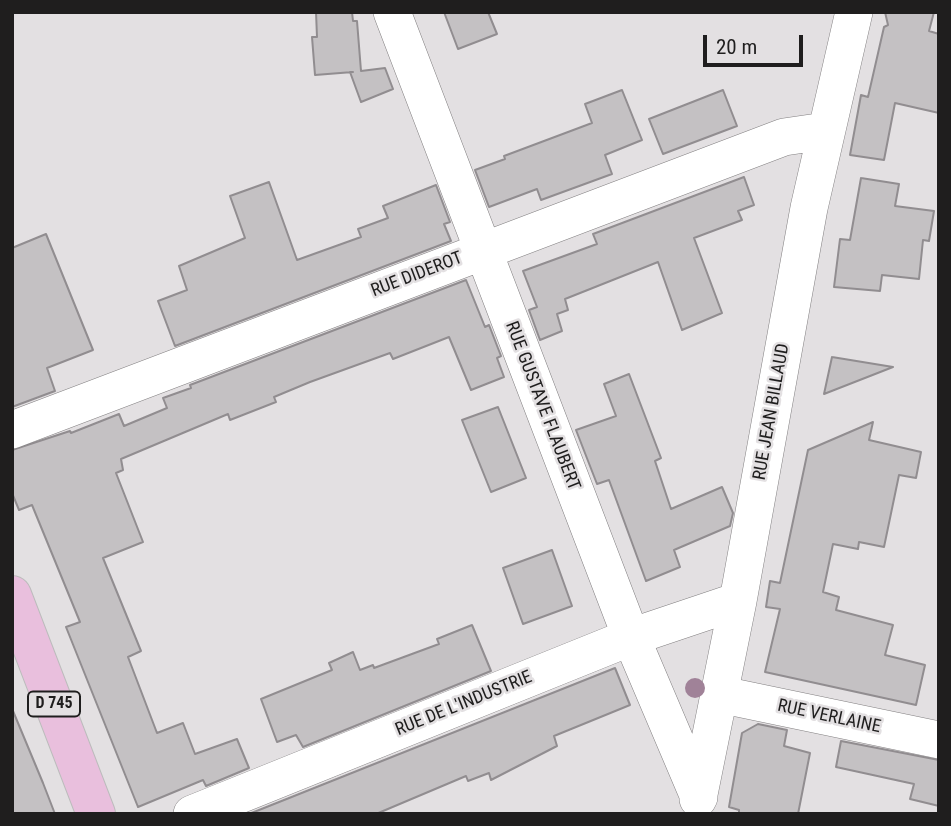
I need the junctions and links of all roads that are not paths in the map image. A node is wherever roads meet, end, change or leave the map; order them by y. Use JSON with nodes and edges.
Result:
{"nodes":[{"id":1,"x":392,"y":12,"type":"edge"},
{"id":2,"x":854,"y":12,"type":"edge"},
{"id":3,"x":825,"y":131,"type":"junction"},
{"id":4,"x":483,"y":250,"type":"junction"},
{"id":5,"x":12,"y":430,"type":"edge"},
{"id":6,"x":12,"y":595,"type":"edge"},
{"id":7,"x":738,"y":601,"type":"junction"},
{"id":8,"x":631,"y":637,"type":"junction"},
{"id":9,"x":719,"y":694,"type":"junction"},
{"id":10,"x":939,"y":740,"type":"edge"},
{"id":11,"x":697,"y":805,"type":"edge"},
{"id":12,"x":96,"y":814,"type":"edge"},
{"id":13,"x":192,"y":814,"type":"edge"}],
"edges":[{"from":1,"to":4,"type":"street","name":"RUE GUSTAVE FLAUBERT"},
{"from":2,"to":3,"type":"street","name":"RUE JEAN BILLAUD"},
{"from":3,"to":4,"type":"street","name":"RUE DIDEROT"},
{"from":3,"to":7,"type":"street","name":"RUE JEAN BILLAUD"},
{"from":4,"to":5,"type":"street","name":"RUE DIDEROT"},
{"from":4,"to":8,"type":"street","name":"RUE GUSTAVE FLAUBERT"},
{"from":6,"to":12,"type":"main road","number":"D 745"},
{"from":7,"to":8,"type":"street","name":"RUE DE L'INDUSTRIE"},
{"from":7,"to":9,"type":"street","name":"RUE JEAN BILLAUD"},
{"from":8,"to":11,"type":"street","name":"RUE GUSTAVE FLAUBERT"},
{"from":8,"to":13,"type":"street","name":"RUE DE L'INDUSTRIE"},
{"from":9,"to":10,"type":"street","name":"RUE VERLAINE"},
{"from":9,"to":11,"type":"street","name":"RUE JEAN BILLAUD"}]}
